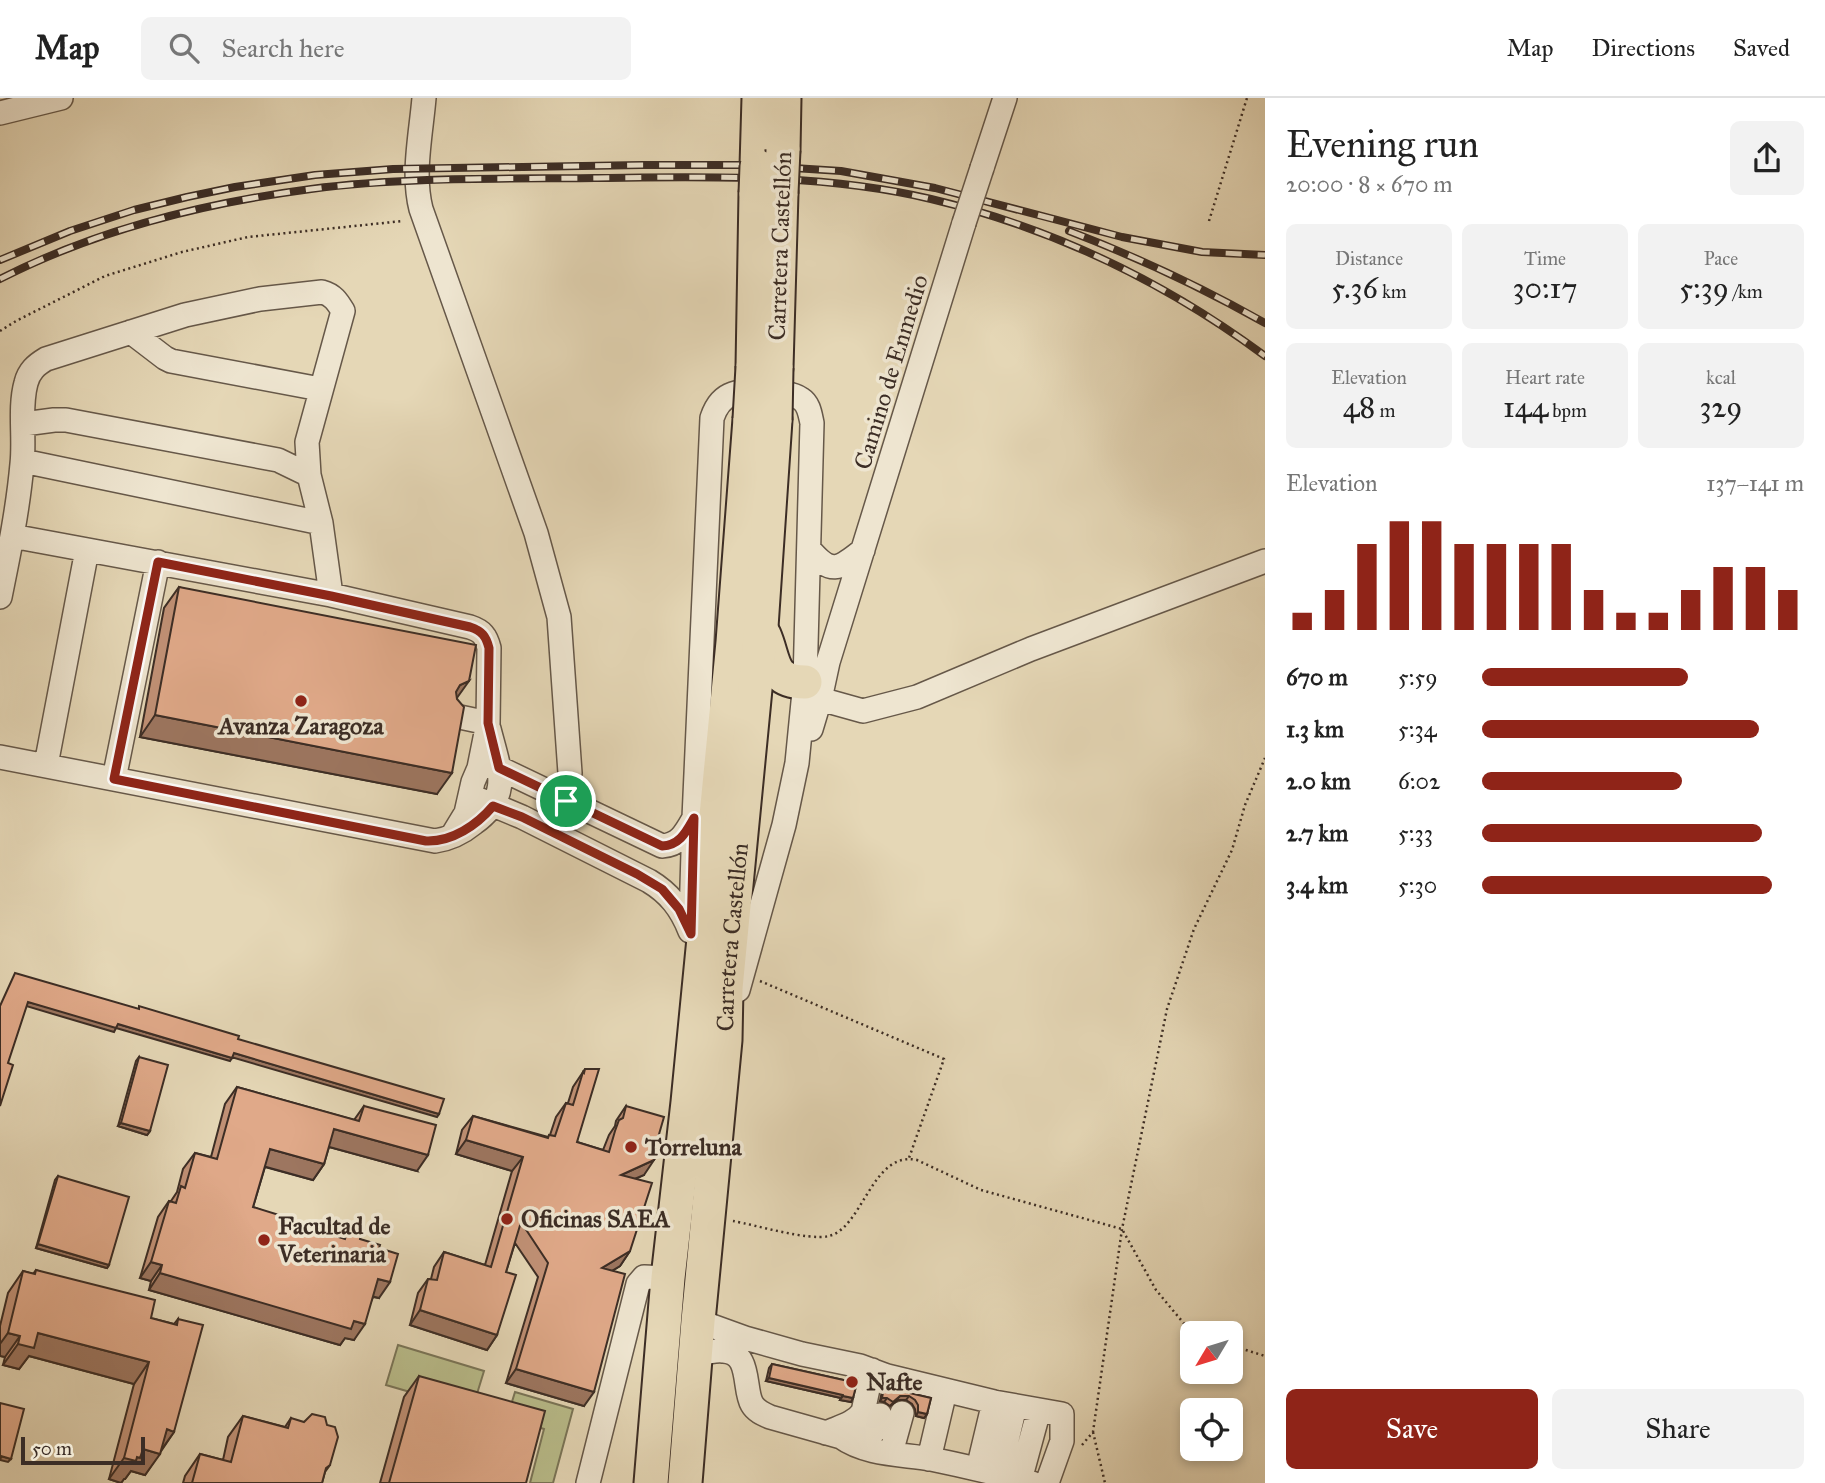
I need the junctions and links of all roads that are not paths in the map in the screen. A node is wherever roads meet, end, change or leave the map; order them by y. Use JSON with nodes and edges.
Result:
{"nodes":[{"id":1,"x":61,"y":98,"type":"edge"},
{"id":2,"x":424,"y":98,"type":"edge"},
{"id":3,"x":759,"y":98,"type":"edge"},
{"id":4,"x":784,"y":98,"type":"edge"},
{"id":5,"x":1005,"y":98,"type":"edge"},
{"id":6,"x":0,"y":113,"type":"edge"},
{"id":7,"x":770,"y":148,"type":"junction"},
{"id":8,"x":131,"y":332,"type":"junction"},
{"id":9,"x":320,"y":389,"type":"junction"},
{"id":10,"x":763,"y":419,"type":"junction"},
{"id":11,"x":24,"y":424,"type":"junction"},
{"id":12,"x":23,"y":461,"type":"junction"},
{"id":13,"x":309,"y":475,"type":"junction"},
{"id":14,"x":321,"y":523,"type":"junction"},
{"id":15,"x":12,"y":536,"type":"junction"},
{"id":16,"x":87,"y":550,"type":"junction"},
{"id":17,"x":809,"y":550,"type":"junction"},
{"id":18,"x":863,"y":550,"type":"junction"},
{"id":19,"x":1265,"y":561,"type":"edge"},
{"id":20,"x":158,"y":562,"type":"junction"},
{"id":21,"x":331,"y":596,"type":"junction"},
{"id":22,"x":0,"y":597,"type":"edge"},
{"id":23,"x":761,"y":627,"type":"junction"},
{"id":24,"x":818,"y":681,"type":"junction"},
{"id":25,"x":455,"y":716,"type":"edge"},
{"id":26,"x":488,"y":723,"type":"junction"},
{"id":27,"x":0,"y":757,"type":"edge"},
{"id":28,"x":46,"y":765,"type":"junction"},
{"id":29,"x":489,"y":768,"type":"junction"},
{"id":30,"x":114,"y":779,"type":"junction"},
{"id":31,"x":534,"y":786,"type":"junction"},
{"id":32,"x":472,"y":792,"type":"junction"},
{"id":33,"x":566,"y":801,"type":"junction"},
{"id":34,"x":493,"y":806,"type":"junction"},
{"id":35,"x":522,"y":817,"type":"junction"},
{"id":36,"x":694,"y":818,"type":"junction"},
{"id":37,"x":453,"y":836,"type":"junction"},
{"id":38,"x":691,"y":934,"type":"junction"},
{"id":39,"x":724,"y":1040,"type":"junction"},
{"id":40,"x":688,"y":1102,"type":"junction"},
{"id":41,"x":668,"y":1278,"type":"junction"},
{"id":42,"x":698,"y":1321,"type":"junction"},
{"id":43,"x":695,"y":1355,"type":"junction"},
{"id":44,"x":909,"y":1396,"type":"junction"},
{"id":45,"x":1025,"y":1408,"type":"junction"},
{"id":46,"x":834,"y":1435,"type":"junction"},
{"id":47,"x":909,"y":1456,"type":"junction"},
{"id":48,"x":1012,"y":1478,"type":"edge"},
{"id":49,"x":588,"y":1483,"type":"edge"},
{"id":50,"x":651,"y":1483,"type":"edge"},
{"id":51,"x":685,"y":1483,"type":"edge"},
{"id":52,"x":1047,"y":1483,"type":"edge"}],
"edges":[{"from":1,"to":6,"type":"street"},
{"from":2,"to":33,"type":"street"},
{"from":3,"to":7,"type":"highway","name":"Carretera Castellón"},
{"from":4,"to":7,"type":"highway","name":"Carretera Castellón"},
{"from":5,"to":18,"type":"street","name":"Camino de Enmedio","bridge":true},
{"from":7,"to":10,"type":"highway","name":"Carretera Castellón","bridge":true},
{"from":8,"to":9,"type":"street"},
{"from":8,"to":9,"type":"street"},
{"from":8,"to":11,"type":"street"},
{"from":9,"to":13,"type":"street"},
{"from":10,"to":23,"type":"highway","name":"Carretera Castellón"},
{"from":10,"to":40,"type":"highway","name":"Carretera Castellón"},
{"from":11,"to":12,"type":"street"},
{"from":11,"to":13,"type":"street"},
{"from":12,"to":14,"type":"street"},
{"from":12,"to":15,"type":"street"},
{"from":13,"to":14,"type":"street"},
{"from":14,"to":21,"type":"street"},
{"from":15,"to":16,"type":"street"},
{"from":15,"to":22,"type":"street"},
{"from":16,"to":20,"type":"street"},
{"from":16,"to":28,"type":"street"},
{"from":17,"to":18,"type":"street"},
{"from":17,"to":24,"type":"street","name":"Carretera Castellón"},
{"from":17,"to":36,"type":"street","name":"Carretera Castellón"},
{"from":18,"to":24,"type":"street","name":"Camino de Enmedio"},
{"from":19,"to":24,"type":"street"},
{"from":20,"to":21,"type":"street"},
{"from":20,"to":30,"type":"street"},
{"from":21,"to":26,"type":"street"},
{"from":23,"to":24,"type":"highway"},
{"from":23,"to":39,"type":"highway","name":"Carretera Castellón"},
{"from":24,"to":39,"type":"street","name":"Camino de Enmedio"},
{"from":25,"to":26,"type":"street"},
{"from":26,"to":29,"type":"street"},
{"from":27,"to":28,"type":"street"},
{"from":28,"to":30,"type":"street"},
{"from":29,"to":31,"type":"street"},
{"from":29,"to":32,"type":"street"},
{"from":29,"to":34,"type":"street"},
{"from":30,"to":37,"type":"street"},
{"from":31,"to":33,"type":"street"},
{"from":31,"to":35,"type":"street"},
{"from":32,"to":34,"type":"street"},
{"from":32,"to":37,"type":"street"},
{"from":33,"to":36,"type":"street"},
{"from":34,"to":35,"type":"street"},
{"from":34,"to":37,"type":"street"},
{"from":35,"to":38,"type":"street"},
{"from":36,"to":38,"type":"street","name":"Carretera Castellón"},
{"from":38,"to":40,"type":"street","name":"Carretera Castellón"},
{"from":39,"to":42,"type":"highway","name":"Carretera Castellón"},
{"from":40,"to":41,"type":"highway","name":"Carretera Castellón"},
{"from":41,"to":49,"type":"street"},
{"from":41,"to":50,"type":"highway","name":"Carretera Castellón"},
{"from":42,"to":43,"type":"highway","name":"Carretera Castellón"},
{"from":42,"to":44,"type":"street"},
{"from":43,"to":46,"type":"street"},
{"from":43,"to":51,"type":"highway","name":"Carretera Castellón"},
{"from":44,"to":45,"type":"street"},
{"from":44,"to":46,"type":"street"},
{"from":44,"to":46,"type":"street"},
{"from":44,"to":47,"type":"street"},
{"from":44,"to":47,"type":"street"},
{"from":45,"to":48,"type":"street"},
{"from":45,"to":48,"type":"street"},
{"from":45,"to":52,"type":"street"},
{"from":46,"to":47,"type":"street"},
{"from":47,"to":48,"type":"street"}]}
